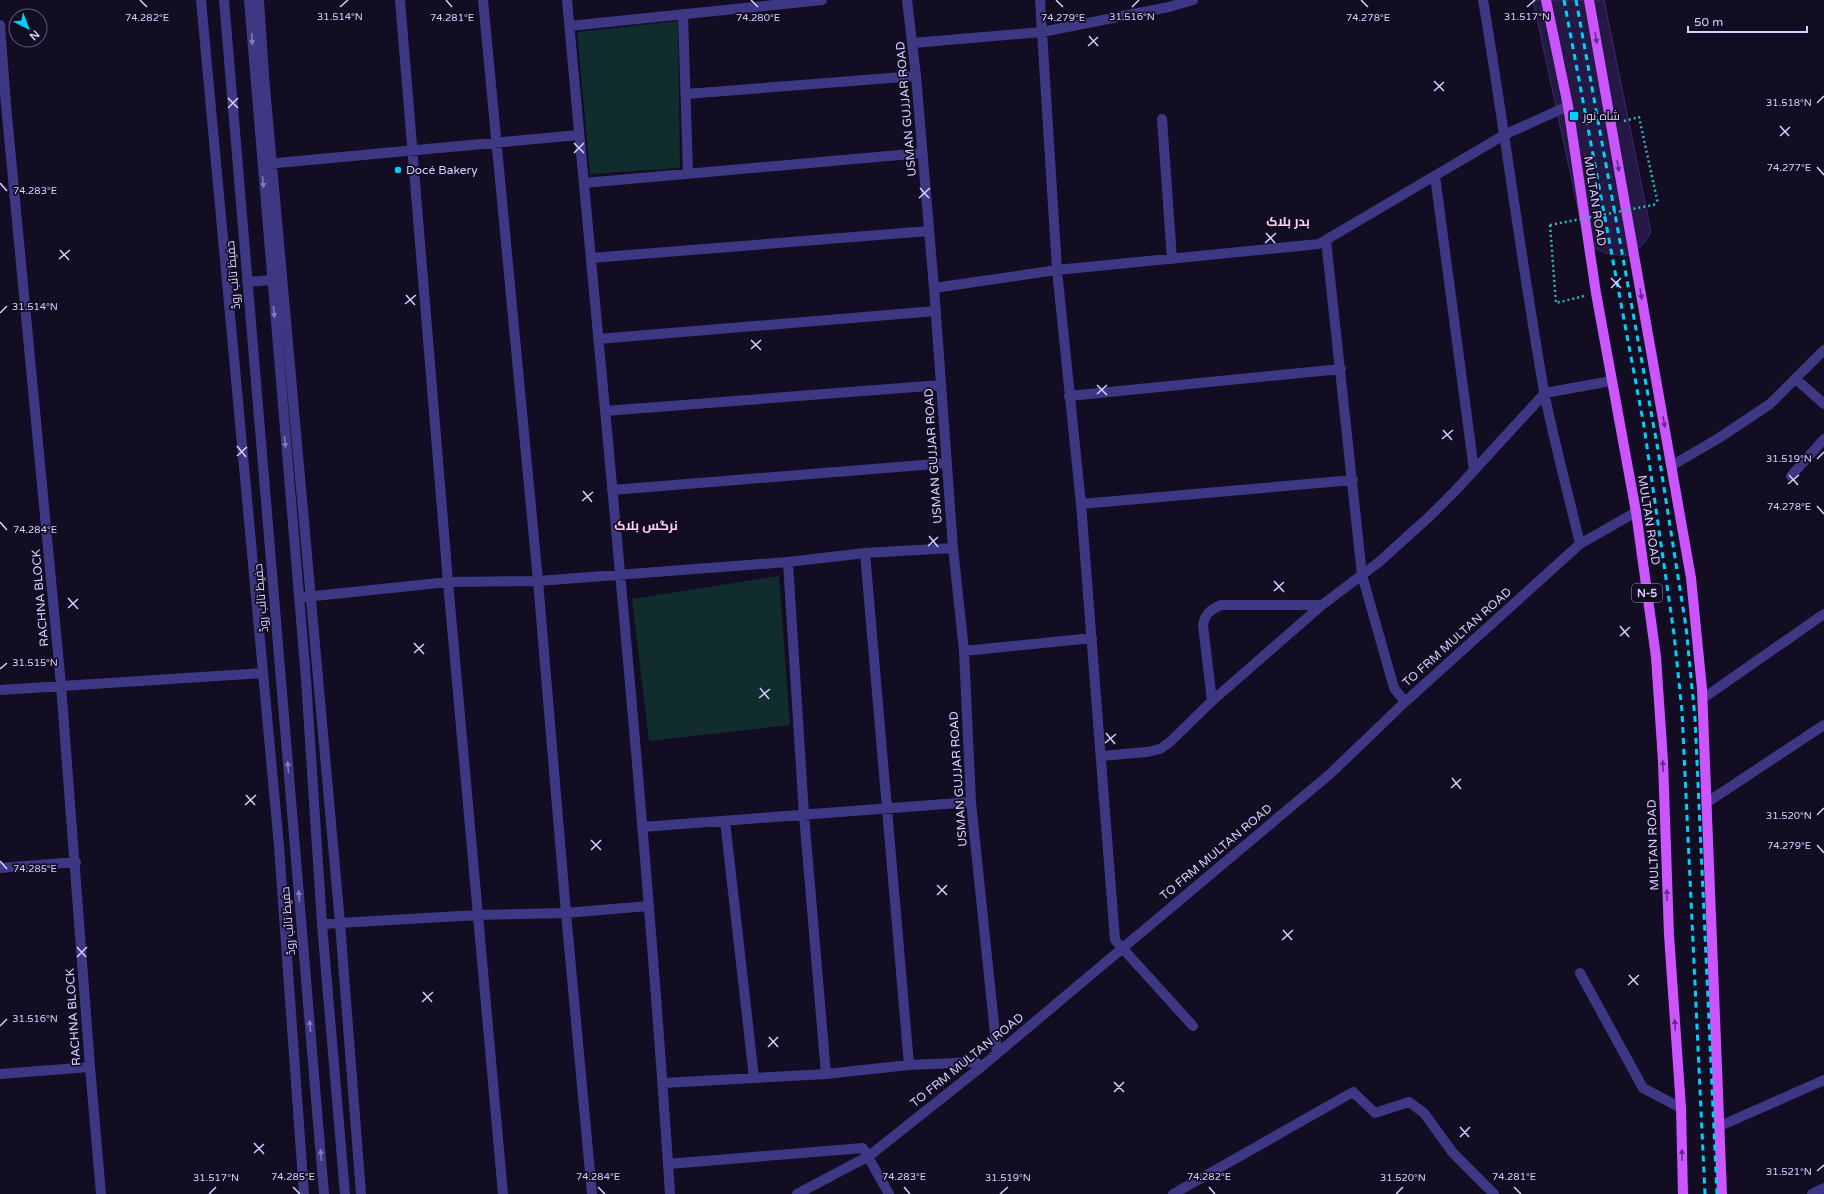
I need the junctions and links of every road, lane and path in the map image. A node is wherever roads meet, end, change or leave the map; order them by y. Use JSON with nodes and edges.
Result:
{"nodes":[{"id":1,"x":201,"y":0,"type":"edge"},
{"id":2,"x":224,"y":0,"type":"edge"},
{"id":3,"x":249,"y":0,"type":"edge"},
{"id":4,"x":260,"y":0,"type":"edge"},
{"id":5,"x":400,"y":0,"type":"edge"},
{"id":6,"x":483,"y":0,"type":"edge"},
{"id":7,"x":567,"y":0,"type":"edge"},
{"id":8,"x":822,"y":0,"type":"edge"},
{"id":9,"x":907,"y":0,"type":"edge"},
{"id":10,"x":1040,"y":0,"type":"edge"},
{"id":11,"x":1193,"y":0,"type":"edge"},
{"id":12,"x":1483,"y":0,"type":"edge"},
{"id":13,"x":1546,"y":0,"type":"edge"},
{"id":14,"x":1589,"y":0,"type":"edge"},
{"id":15,"x":684,"y":14,"type":"junction"},
{"id":16,"x":0,"y":25,"type":"edge"},
{"id":17,"x":569,"y":26,"type":"junction"},
{"id":18,"x":1042,"y":32,"type":"junction"},
{"id":19,"x":913,"y":43,"type":"junction"},
{"id":20,"x":916,"y":76,"type":"junction"},
{"id":21,"x":686,"y":94,"type":"junction"},
{"id":22,"x":1568,"y":106,"type":"junction"},
{"id":23,"x":1162,"y":120,"type":"dead end"},
{"id":24,"x":1610,"y":124,"type":"junction"},
{"id":25,"x":579,"y":135,"type":"junction"},
{"id":26,"x":1504,"y":135,"type":"junction"},
{"id":27,"x":497,"y":143,"type":"junction"},
{"id":28,"x":413,"y":151,"type":"junction"},
{"id":29,"x":922,"y":153,"type":"junction"},
{"id":30,"x":267,"y":164,"type":"junction"},
{"id":31,"x":688,"y":173,"type":"junction"},
{"id":32,"x":1435,"y":176,"type":"junction"},
{"id":33,"x":584,"y":183,"type":"junction"},
{"id":34,"x":929,"y":231,"type":"junction"},
{"id":35,"x":1326,"y":240,"type":"junction"},
{"id":36,"x":591,"y":258,"type":"junction"},
{"id":37,"x":1172,"y":259,"type":"junction"},
{"id":38,"x":1057,"y":270,"type":"junction"},
{"id":39,"x":272,"y":280,"type":"junction"},
{"id":40,"x":247,"y":282,"type":"junction"},
{"id":41,"x":934,"y":288,"type":"junction"},
{"id":42,"x":1596,"y":293,"type":"junction"},
{"id":43,"x":936,"y":311,"type":"junction"},
{"id":44,"x":598,"y":340,"type":"junction"},
{"id":45,"x":1824,"y":350,"type":"edge"},
{"id":46,"x":1340,"y":369,"type":"junction"},
{"id":47,"x":1796,"y":379,"type":"junction"},
{"id":48,"x":1611,"y":381,"type":"junction"},
{"id":49,"x":941,"y":385,"type":"junction"},
{"id":50,"x":1545,"y":393,"type":"junction"},
{"id":51,"x":1069,"y":396,"type":"junction"},
{"id":52,"x":1824,"y":404,"type":"edge"},
{"id":53,"x":604,"y":411,"type":"junction"},
{"id":54,"x":1824,"y":439,"type":"edge"},
{"id":55,"x":947,"y":463,"type":"junction"},
{"id":56,"x":1671,"y":466,"type":"junction"},
{"id":57,"x":1474,"y":470,"type":"junction"},
{"id":58,"x":1791,"y":476,"type":"dead end"},
{"id":59,"x":1353,"y":480,"type":"junction"},
{"id":60,"x":612,"y":490,"type":"junction"},
{"id":61,"x":1081,"y":504,"type":"junction"},
{"id":62,"x":1636,"y":512,"type":"junction"},
{"id":63,"x":1580,"y":544,"type":"junction"},
{"id":64,"x":953,"y":548,"type":"junction"},
{"id":65,"x":865,"y":553,"type":"junction"},
{"id":66,"x":788,"y":562,"type":"junction"},
{"id":67,"x":621,"y":574,"type":"junction"},
{"id":68,"x":1362,"y":575,"type":"junction"},
{"id":69,"x":538,"y":581,"type":"junction"},
{"id":70,"x":448,"y":582,"type":"junction"},
{"id":71,"x":312,"y":596,"type":"junction"},
{"id":72,"x":299,"y":597,"type":"junction"},
{"id":73,"x":1322,"y":605,"type":"junction"},
{"id":74,"x":1824,"y":614,"type":"edge"},
{"id":75,"x":1092,"y":638,"type":"junction"},
{"id":76,"x":964,"y":651,"type":"junction"},
{"id":77,"x":263,"y":673,"type":"junction"},
{"id":78,"x":61,"y":685,"type":"junction"},
{"id":79,"x":0,"y":690,"type":"edge"},
{"id":80,"x":281,"y":690,"type":"junction"},
{"id":81,"x":264,"y":691,"type":"junction"},
{"id":82,"x":1702,"y":699,"type":"junction"},
{"id":83,"x":1212,"y":701,"type":"junction"},
{"id":84,"x":1405,"y":702,"type":"junction"},
{"id":85,"x":1824,"y":725,"type":"edge"},
{"id":86,"x":1101,"y":756,"type":"junction"},
{"id":87,"x":971,"y":802,"type":"junction"},
{"id":88,"x":1706,"y":803,"type":"junction"},
{"id":89,"x":888,"y":809,"type":"junction"},
{"id":90,"x":804,"y":815,"type":"junction"},
{"id":91,"x":725,"y":821,"type":"junction"},
{"id":92,"x":642,"y":827,"type":"junction"},
{"id":93,"x":76,"y":862,"type":"junction"},
{"id":94,"x":0,"y":868,"type":"edge"},
{"id":95,"x":648,"y":906,"type":"junction"},
{"id":96,"x":566,"y":913,"type":"junction"},
{"id":97,"x":478,"y":915,"type":"junction"},
{"id":98,"x":340,"y":923,"type":"junction"},
{"id":99,"x":322,"y":924,"type":"junction"},
{"id":100,"x":1122,"y":948,"type":"junction"},
{"id":101,"x":1580,"y":973,"type":"dead end"},
{"id":102,"x":1193,"y":1026,"type":"dead end"},
{"id":103,"x":997,"y":1054,"type":"junction"},
{"id":104,"x":909,"y":1065,"type":"junction"},
{"id":105,"x":90,"y":1067,"type":"junction"},
{"id":106,"x":981,"y":1067,"type":"junction"},
{"id":107,"x":0,"y":1074,"type":"edge"},
{"id":108,"x":826,"y":1074,"type":"junction"},
{"id":109,"x":754,"y":1078,"type":"junction"},
{"id":110,"x":1824,"y":1080,"type":"edge"},
{"id":111,"x":663,"y":1083,"type":"junction"},
{"id":112,"x":1681,"y":1108,"type":"junction"},
{"id":113,"x":1720,"y":1126,"type":"junction"},
{"id":114,"x":869,"y":1156,"type":"junction"},
{"id":115,"x":668,"y":1164,"type":"junction"},
{"id":116,"x":1824,"y":1188,"type":"edge"},
{"id":117,"x":101,"y":1194,"type":"edge"},
{"id":118,"x":304,"y":1194,"type":"edge"},
{"id":119,"x":324,"y":1194,"type":"edge"},
{"id":120,"x":345,"y":1194,"type":"edge"},
{"id":121,"x":361,"y":1194,"type":"edge"},
{"id":122,"x":503,"y":1194,"type":"edge"},
{"id":123,"x":592,"y":1194,"type":"edge"},
{"id":124,"x":670,"y":1194,"type":"edge"},
{"id":125,"x":797,"y":1194,"type":"edge"},
{"id":126,"x":889,"y":1194,"type":"edge"},
{"id":127,"x":1173,"y":1194,"type":"edge"},
{"id":128,"x":1494,"y":1194,"type":"edge"},
{"id":129,"x":1683,"y":1194,"type":"edge"},
{"id":130,"x":1722,"y":1194,"type":"edge"},
{"id":131,"x":1812,"y":1194,"type":"edge"}],
"edges":[{"from":1,"to":77,"type":"street"},
{"from":2,"to":40,"type":"street","name":"حفیظ تائب روڈ"},
{"from":3,"to":30,"type":"street","one_way":true},
{"from":4,"to":30,"type":"street"},
{"from":5,"to":28,"type":"street"},
{"from":6,"to":27,"type":"street"},
{"from":7,"to":17,"type":"street"},
{"from":8,"to":15,"type":"street"},
{"from":9,"to":19,"type":"street","name":"USMAN GUJJAR ROAD"},
{"from":10,"to":18,"type":"street"},
{"from":11,"to":18,"type":"street"},
{"from":12,"to":26,"type":"street"},
{"from":13,"to":22,"type":"main road","name":"MULTAN ROAD","number":"N-5"},
{"from":14,"to":24,"type":"main road","one_way":true},
{"from":15,"to":17,"type":"street"},
{"from":15,"to":21,"type":"street"},
{"from":16,"to":78,"type":"street","name":"RACHNA BLOCK"},
{"from":17,"to":25,"type":"street"},
{"from":18,"to":19,"type":"street"},
{"from":18,"to":38,"type":"street"},
{"from":19,"to":20,"type":"street","name":"USMAN GUJJAR ROAD"},
{"from":20,"to":21,"type":"street"},
{"from":20,"to":29,"type":"street","name":"USMAN GUJJAR ROAD"},
{"from":21,"to":31,"type":"street"},
{"from":22,"to":26,"type":"street"},
{"from":22,"to":42,"type":"main road","name":"MULTAN ROAD","number":"N-5"},
{"from":23,"to":37,"type":"street"},
{"from":24,"to":42,"type":"path","bridge":true},
{"from":24,"to":56,"type":"main road","one_way":true},
{"from":25,"to":27,"type":"street"},
{"from":25,"to":33,"type":"street"},
{"from":26,"to":32,"type":"street"},
{"from":26,"to":50,"type":"street"},
{"from":27,"to":28,"type":"street"},
{"from":27,"to":69,"type":"street"},
{"from":28,"to":30,"type":"street"},
{"from":28,"to":70,"type":"street"},
{"from":29,"to":31,"type":"street"},
{"from":29,"to":34,"type":"street","name":"USMAN GUJJAR ROAD"},
{"from":30,"to":39,"type":"street","one_way":true},
{"from":30,"to":71,"type":"street"},
{"from":31,"to":33,"type":"street"},
{"from":32,"to":35,"type":"street"},
{"from":32,"to":57,"type":"street"},
{"from":33,"to":36,"type":"street"},
{"from":34,"to":36,"type":"street"},
{"from":34,"to":41,"type":"street","name":"USMAN GUJJAR ROAD"},
{"from":35,"to":37,"type":"street"},
{"from":35,"to":46,"type":"street"},
{"from":36,"to":44,"type":"street"},
{"from":37,"to":38,"type":"street"},
{"from":38,"to":41,"type":"street"},
{"from":38,"to":51,"type":"street"},
{"from":39,"to":40,"type":"street"},
{"from":39,"to":72,"type":"street","one_way":true},
{"from":40,"to":80,"type":"street","name":"حفیظ تائب روڈ"},
{"from":41,"to":43,"type":"street","name":"USMAN GUJJAR ROAD"},
{"from":42,"to":48,"type":"main road","name":"MULTAN ROAD","number":"N-5"},
{"from":43,"to":44,"type":"street"},
{"from":43,"to":49,"type":"street","name":"USMAN GUJJAR ROAD"},
{"from":44,"to":53,"type":"street"},
{"from":45,"to":47,"type":"street"},
{"from":46,"to":51,"type":"street"},
{"from":46,"to":59,"type":"street"},
{"from":47,"to":52,"type":"street"},
{"from":47,"to":56,"type":"street"},
{"from":48,"to":50,"type":"street"},
{"from":48,"to":62,"type":"main road","name":"MULTAN ROAD","number":"N-5"},
{"from":49,"to":53,"type":"street"},
{"from":49,"to":55,"type":"street","name":"USMAN GUJJAR ROAD"},
{"from":50,"to":57,"type":"street"},
{"from":50,"to":63,"type":"street"},
{"from":51,"to":61,"type":"street"},
{"from":53,"to":60,"type":"street"},
{"from":54,"to":58,"type":"street"},
{"from":55,"to":60,"type":"street"},
{"from":55,"to":64,"type":"street","name":"USMAN GUJJAR ROAD"},
{"from":56,"to":82,"type":"main road"},
{"from":57,"to":68,"type":"street"},
{"from":59,"to":61,"type":"street"},
{"from":59,"to":68,"type":"street"},
{"from":60,"to":67,"type":"street"},
{"from":61,"to":75,"type":"street"},
{"from":62,"to":63,"type":"street","name":"TO FRM MULTAN ROAD"},
{"from":112,"to":62,"type":"main road","name":"MULTAN ROAD","number":"N-5","one_way":true},
{"from":63,"to":84,"type":"street","name":"TO FRM MULTAN ROAD"},
{"from":64,"to":65,"type":"street"},
{"from":64,"to":76,"type":"street","name":"USMAN GUJJAR ROAD"},
{"from":65,"to":66,"type":"street"},
{"from":65,"to":89,"type":"street"},
{"from":66,"to":67,"type":"street"},
{"from":66,"to":90,"type":"street"},
{"from":67,"to":69,"type":"street"},
{"from":67,"to":92,"type":"street"},
{"from":68,"to":73,"type":"street"},
{"from":68,"to":84,"type":"street"},
{"from":69,"to":70,"type":"street"},
{"from":69,"to":96,"type":"street"},
{"from":70,"to":71,"type":"street"},
{"from":70,"to":97,"type":"street"},
{"from":71,"to":72,"type":"street"},
{"from":71,"to":98,"type":"street"},
{"from":72,"to":99,"type":"street"},
{"from":73,"to":83,"type":"street"},
{"from":73,"to":83,"type":"street"},
{"from":74,"to":82,"type":"street"},
{"from":75,"to":76,"type":"street"},
{"from":75,"to":86,"type":"street"},
{"from":76,"to":87,"type":"street","name":"USMAN GUJJAR ROAD"},
{"from":77,"to":78,"type":"street"},
{"from":77,"to":81,"type":"street"},
{"from":78,"to":79,"type":"street"},
{"from":78,"to":93,"type":"street","name":"RACHNA BLOCK"},
{"from":80,"to":81,"type":"street"},
{"from":119,"to":80,"type":"street","name":"حفیظ تائب روڈ","one_way":true},
{"from":81,"to":118,"type":"street"},
{"from":82,"to":88,"type":"main road"},
{"from":83,"to":86,"type":"street"},
{"from":84,"to":100,"type":"street","name":"TO FRM MULTAN ROAD"},
{"from":85,"to":88,"type":"street"},
{"from":86,"to":100,"type":"street"},
{"from":87,"to":89,"type":"street"},
{"from":87,"to":103,"type":"street","name":"USMAN GUJJAR ROAD"},
{"from":88,"to":113,"type":"main road"},
{"from":89,"to":90,"type":"street"},
{"from":89,"to":104,"type":"street"},
{"from":90,"to":91,"type":"street"},
{"from":90,"to":108,"type":"street"},
{"from":91,"to":92,"type":"street"},
{"from":91,"to":109,"type":"street"},
{"from":92,"to":95,"type":"street"},
{"from":93,"to":94,"type":"street"},
{"from":93,"to":105,"type":"street","name":"RACHNA BLOCK"},
{"from":95,"to":96,"type":"street"},
{"from":95,"to":111,"type":"street"},
{"from":96,"to":97,"type":"street"},
{"from":96,"to":123,"type":"street"},
{"from":97,"to":98,"type":"street"},
{"from":97,"to":122,"type":"street"},
{"from":98,"to":99,"type":"street"},
{"from":98,"to":121,"type":"street"},
{"from":99,"to":120,"type":"street"},
{"from":100,"to":102,"type":"street"},
{"from":100,"to":103,"type":"street","name":"TO FRM MULTAN ROAD"},
{"from":101,"to":112,"type":"street"},
{"from":103,"to":106,"type":"street","name":"TO FRM MULTAN ROAD"},
{"from":104,"to":106,"type":"street"},
{"from":104,"to":108,"type":"street"},
{"from":105,"to":107,"type":"street"},
{"from":105,"to":117,"type":"street","name":"RACHNA BLOCK"},
{"from":106,"to":114,"type":"street","name":"TO FRM MULTAN ROAD"},
{"from":108,"to":109,"type":"street"},
{"from":109,"to":111,"type":"street"},
{"from":110,"to":113,"type":"street"},
{"from":111,"to":115,"type":"street"},
{"from":129,"to":112,"type":"main road","name":"MULTAN ROAD","number":"N-5","one_way":true},
{"from":113,"to":130,"type":"main road"},
{"from":114,"to":115,"type":"street"},
{"from":114,"to":125,"type":"street","name":"TO FRM MULTAN ROAD"},
{"from":114,"to":126,"type":"street"},
{"from":115,"to":124,"type":"street"},
{"from":116,"to":131,"type":"street"},
{"from":127,"to":128,"type":"street"}]}
